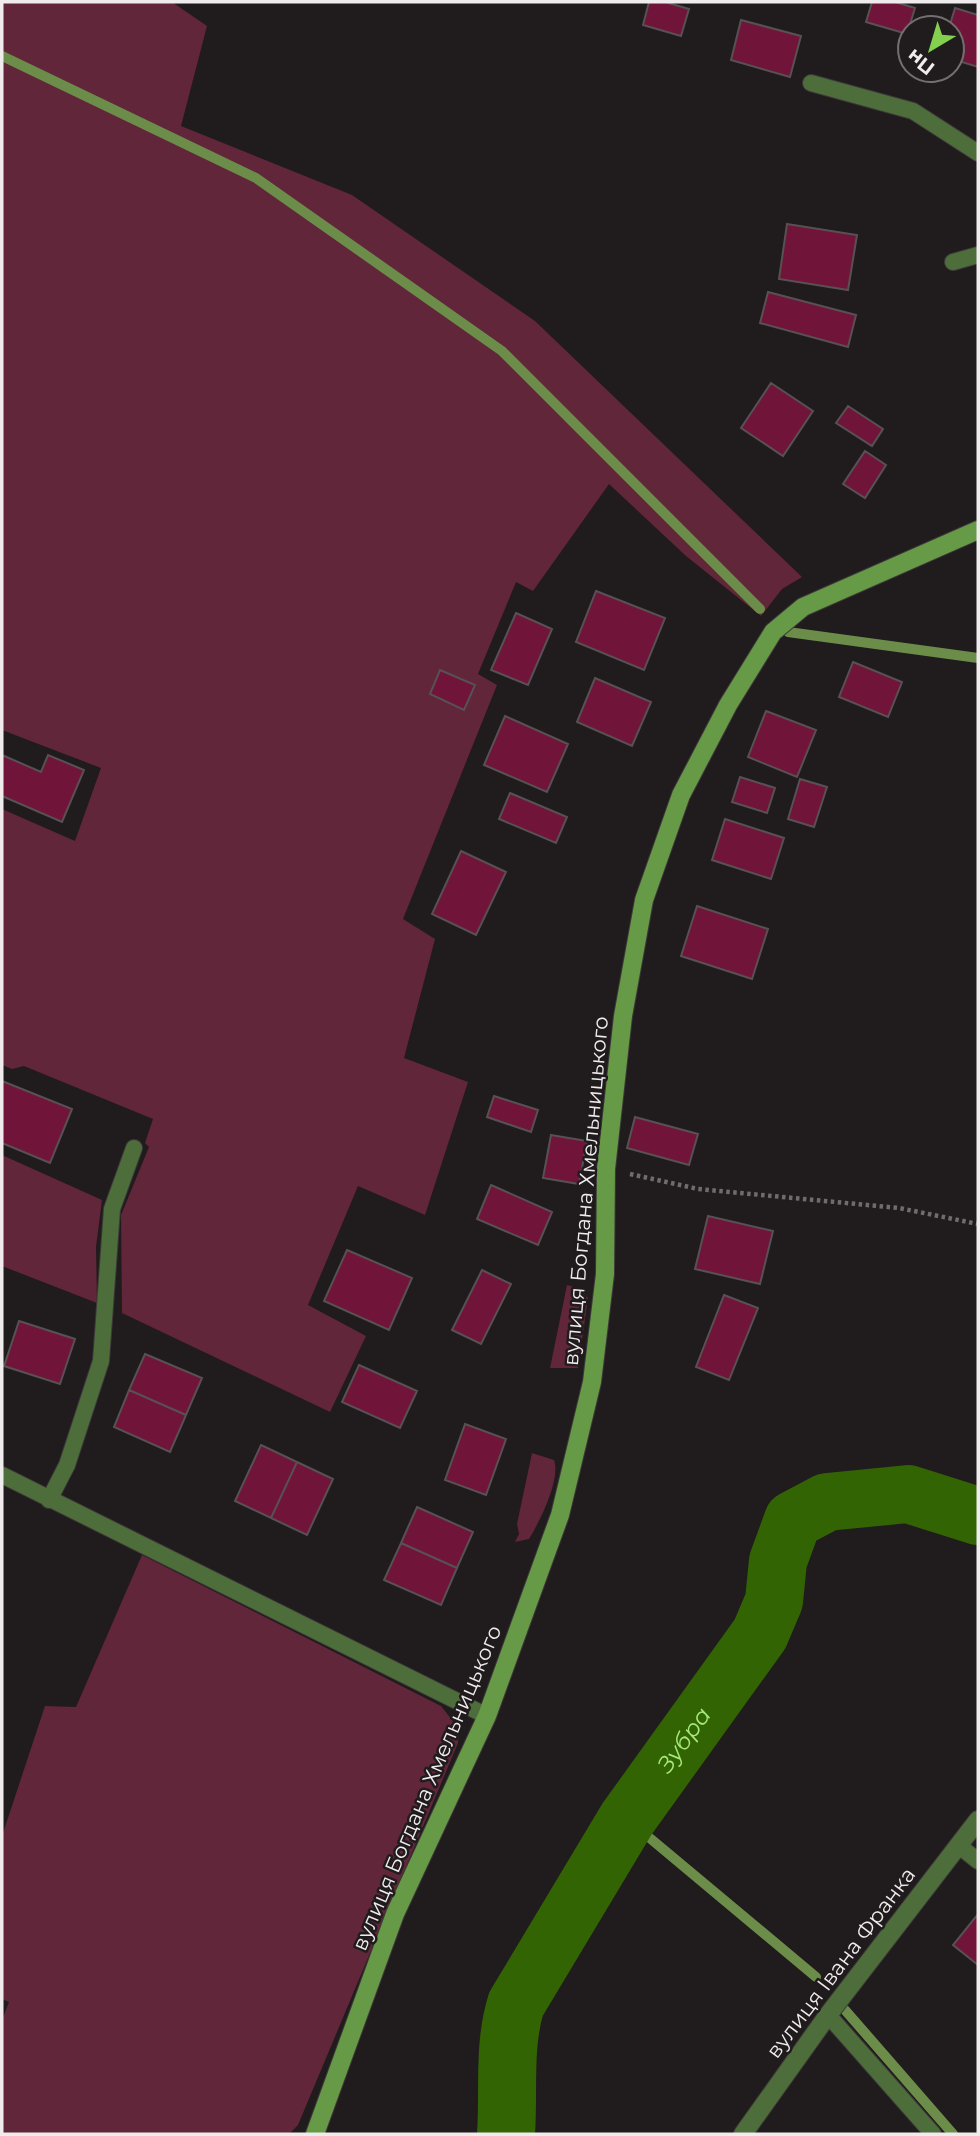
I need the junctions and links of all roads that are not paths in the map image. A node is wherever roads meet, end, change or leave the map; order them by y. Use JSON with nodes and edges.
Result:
{"nodes":[{"id":1,"x":811,"y":83,"type":"dead end"},
{"id":2,"x":978,"y":153,"type":"edge"},
{"id":3,"x":978,"y":255,"type":"edge"},
{"id":4,"x":953,"y":262,"type":"dead end"},
{"id":5,"x":978,"y":530,"type":"edge"},
{"id":6,"x":134,"y":1149,"type":"dead end"},
{"id":7,"x":2,"y":1475,"type":"edge"},
{"id":8,"x":49,"y":1500,"type":"junction"},
{"id":9,"x":487,"y":1716,"type":"junction"},
{"id":10,"x":978,"y":1820,"type":"edge"},
{"id":11,"x":958,"y":1845,"type":"junction"},
{"id":12,"x":978,"y":1861,"type":"edge"},
{"id":13,"x":828,"y":2015,"type":"junction"},
{"id":14,"x":315,"y":2134,"type":"edge"},
{"id":15,"x":743,"y":2134,"type":"edge"},
{"id":16,"x":933,"y":2134,"type":"edge"}],
"edges":[{"from":1,"to":2,"type":"lane"},
{"from":3,"to":4,"type":"lane"},
{"from":5,"to":9,"type":"street","name":"вулиця Богдана Хмельницького"},
{"from":6,"to":8,"type":"lane"},
{"from":7,"to":8,"type":"lane"},
{"from":8,"to":9,"type":"lane"},
{"from":9,"to":14,"type":"street","name":"вулиця Богдана Хмельницького"},
{"from":10,"to":11,"type":"street","name":"вулиця Івана Франка"},
{"from":11,"to":12,"type":"lane"},
{"from":11,"to":13,"type":"street","name":"вулиця Івана Франка"},
{"from":13,"to":15,"type":"street","name":"вулиця Івана Франка"},
{"from":13,"to":16,"type":"lane"}]}
